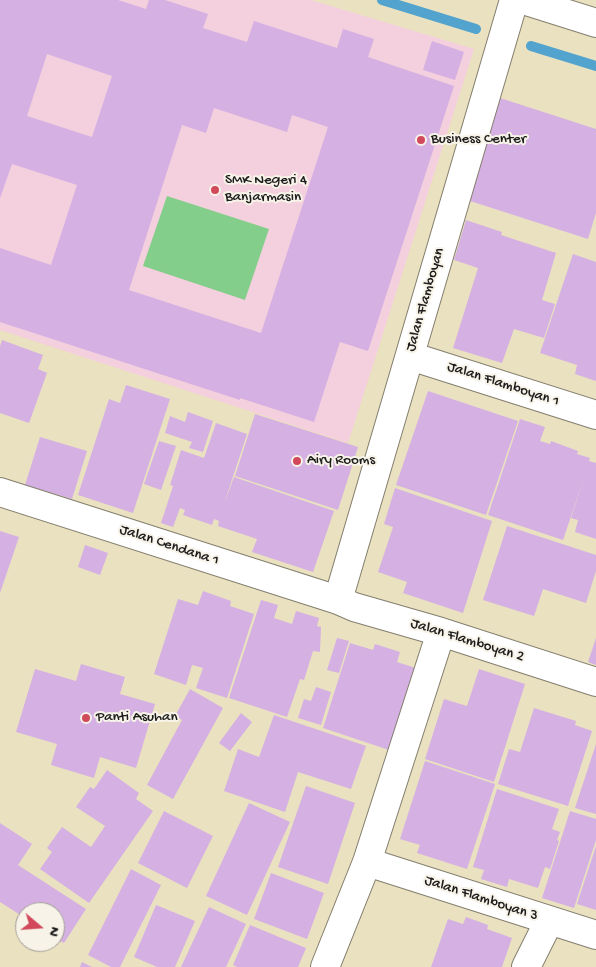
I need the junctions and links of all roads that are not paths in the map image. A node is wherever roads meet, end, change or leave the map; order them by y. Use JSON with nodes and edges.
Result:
{"nodes":[{"id":1,"x":514,"y":0,"type":"edge"},
{"id":2,"x":523,"y":0,"type":"edge"},
{"id":3,"x":596,"y":23,"type":"edge"},
{"id":4,"x":410,"y":356,"type":"junction"},
{"id":5,"x":596,"y":415,"type":"edge"},
{"id":6,"x":0,"y":492,"type":"edge"},
{"id":7,"x":338,"y":600,"type":"junction"},
{"id":8,"x":441,"y":632,"type":"junction"},
{"id":9,"x":596,"y":682,"type":"edge"},
{"id":10,"x":367,"y":862,"type":"junction"},
{"id":11,"x":549,"y":921,"type":"junction"},
{"id":12,"x":596,"y":935,"type":"edge"},
{"id":13,"x":325,"y":967,"type":"edge"},
{"id":14,"x":526,"y":967,"type":"edge"}],
"edges":[{"from":1,"to":4,"type":"main road","name":"Jalan Flamboyan"},
{"from":2,"to":3,"type":"main road"},
{"from":4,"to":5,"type":"main road","name":"Jalan Flamboyan 1"},
{"from":4,"to":7,"type":"main road","name":"Jalan Flamboyan"},
{"from":6,"to":7,"type":"main road","name":"Jalan Cendana 1"},
{"from":7,"to":8,"type":"main road","name":"Jalan Flamboyan 2"},
{"from":8,"to":9,"type":"main road","name":"Jalan Flamboyan 2"},
{"from":8,"to":10,"type":"main road"},
{"from":10,"to":11,"type":"main road","name":"Jalan Flamboyan 3"},
{"from":10,"to":13,"type":"main road"},
{"from":11,"to":12,"type":"main road","name":"Jalan Flamboyan 3"},
{"from":11,"to":14,"type":"main road"}]}
